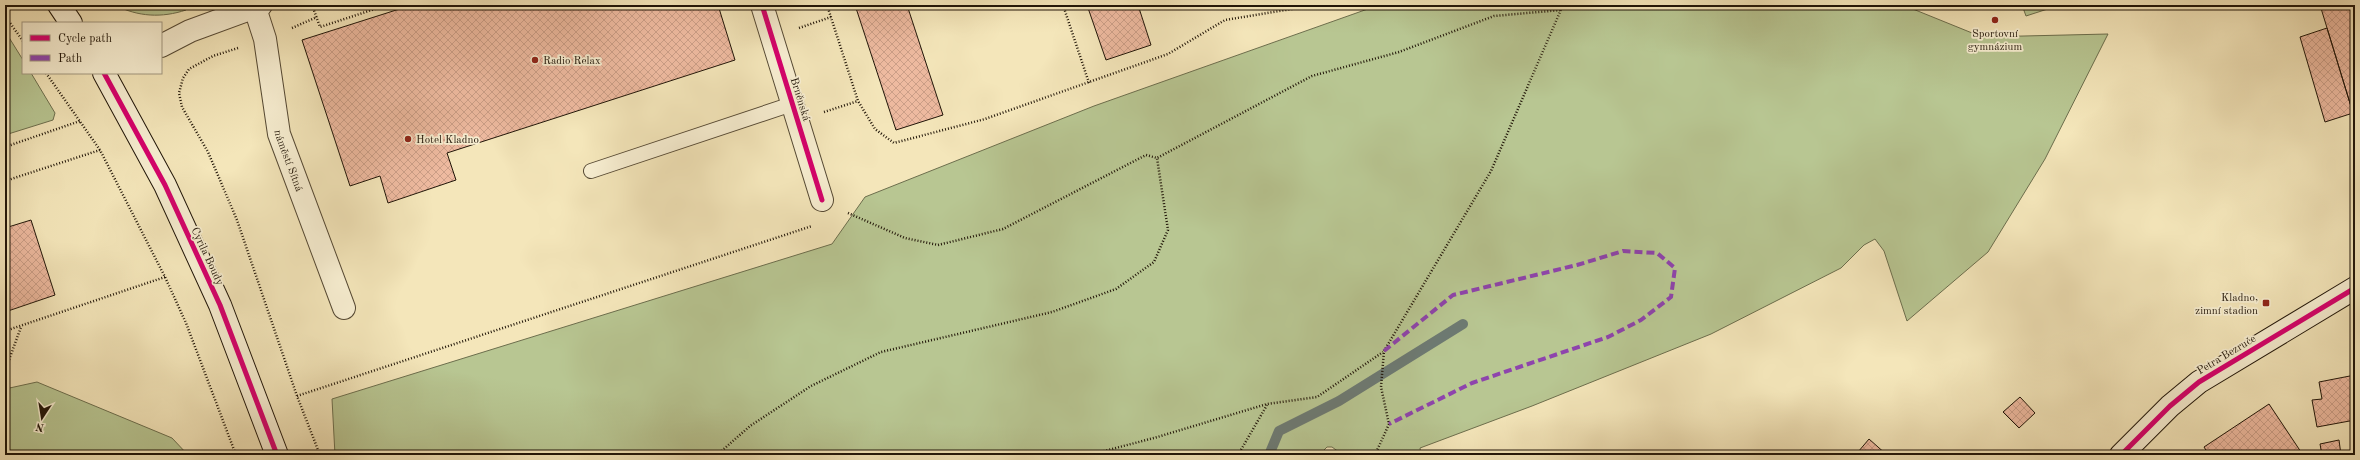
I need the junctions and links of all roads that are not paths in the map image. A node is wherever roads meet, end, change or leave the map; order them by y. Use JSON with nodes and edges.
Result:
{"nodes":[{"id":1,"x":59,"y":5,"type":"edge"},
{"id":2,"x":762,"y":5,"type":"edge"},
{"id":3,"x":257,"y":6,"type":"edge"},
{"id":4,"x":70,"y":22,"type":"edge"},
{"id":5,"x":162,"y":45,"type":"edge"},
{"id":6,"x":106,"y":74,"type":"edge"},
{"id":7,"x":795,"y":112,"type":"junction"},
{"id":8,"x":591,"y":171,"type":"dead end"},
{"id":9,"x":822,"y":200,"type":"road end"},
{"id":10,"x":2355,"y":288,"type":"edge"},
{"id":11,"x":344,"y":308,"type":"dead end"},
{"id":12,"x":277,"y":455,"type":"edge"},
{"id":13,"x":2122,"y":455,"type":"edge"}],
"edges":[{"from":1,"to":4,"type":"street"},
{"from":2,"to":7,"type":"street","name":"Brněnská"},
{"from":3,"to":5,"type":"street","name":"náměstí Sítná"},
{"from":3,"to":11,"type":"street","name":"náměstí Sítná"},
{"from":6,"to":12,"type":"street","name":"Cyrila Boudy"},
{"from":7,"to":8,"type":"lane"},
{"from":7,"to":9,"type":"street","name":"Brněnská"},
{"from":10,"to":13,"type":"street","name":"Petra Bezruče"}]}
